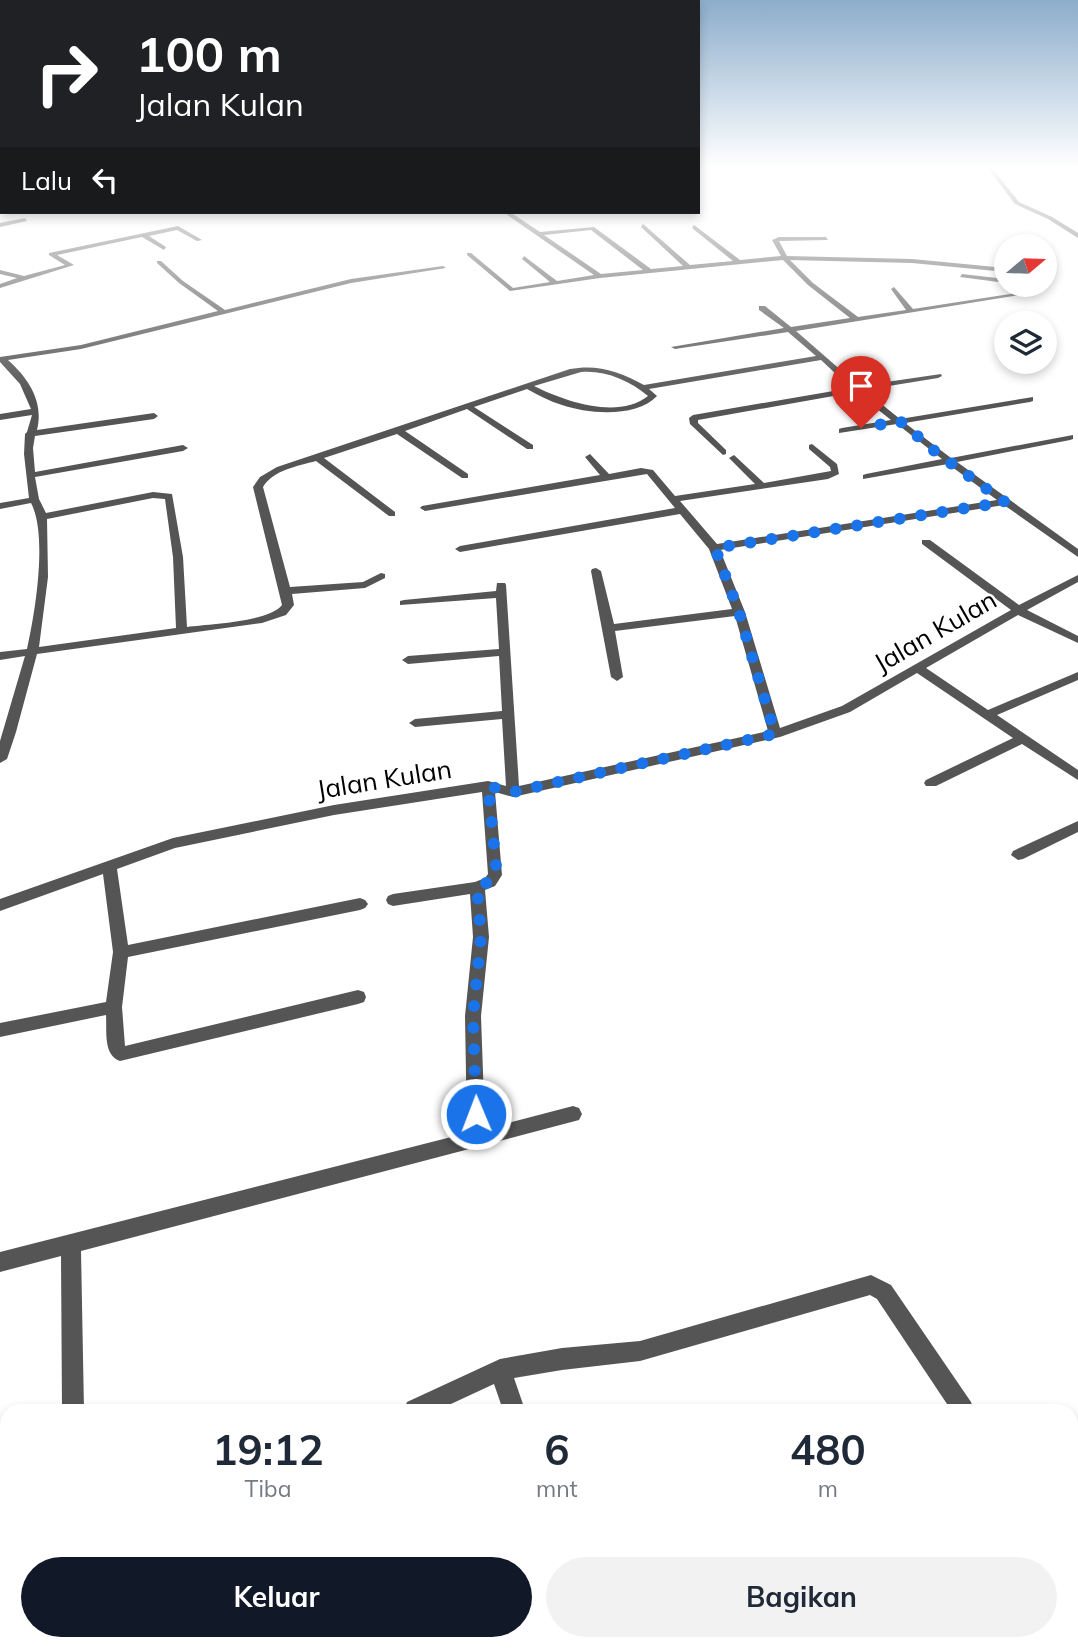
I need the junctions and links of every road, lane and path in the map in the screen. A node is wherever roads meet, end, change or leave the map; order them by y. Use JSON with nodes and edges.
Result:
{"nodes":[{"id":1,"x":100,"y":244,"type":"edge"},
{"id":2,"x":157,"y":244,"type":"edge"},
{"id":3,"x":554,"y":244,"type":"edge"},
{"id":4,"x":613,"y":244,"type":"edge"},
{"id":5,"x":663,"y":244,"type":"edge"},
{"id":6,"x":715,"y":244,"type":"edge"},
{"id":7,"x":777,"y":244,"type":"edge"},
{"id":8,"x":164,"y":248,"type":"dead end"},
{"id":9,"x":469,"y":254,"type":"dead end"},
{"id":10,"x":524,"y":258,"type":"dead end"},
{"id":11,"x":782,"y":258,"type":"junction"},
{"id":12,"x":737,"y":261,"type":"junction"},
{"id":13,"x":159,"y":262,"type":"dead end"},
{"id":14,"x":688,"y":267,"type":"junction"},
{"id":15,"x":443,"y":268,"type":"dead end"},
{"id":16,"x":994,"y":269,"type":"edge"},
{"id":17,"x":649,"y":271,"type":"junction"},
{"id":18,"x":0,"y":272,"type":"edge"},
{"id":19,"x":600,"y":276,"type":"junction"},
{"id":20,"x":962,"y":276,"type":"dead end"},
{"id":21,"x":20,"y":277,"type":"junction"},
{"id":22,"x":994,"y":280,"type":"edge"},
{"id":23,"x":555,"y":283,"type":"junction"},
{"id":24,"x":0,"y":286,"type":"edge"},
{"id":25,"x":894,"y":289,"type":"dead end"},
{"id":26,"x":997,"y":298,"type":"edge"},
{"id":27,"x":762,"y":307,"type":"dead end"},
{"id":28,"x":911,"y":311,"type":"junction"},
{"id":29,"x":224,"y":312,"type":"junction"},
{"id":30,"x":856,"y":319,"type":"junction"},
{"id":31,"x":792,"y":329,"type":"junction"},
{"id":32,"x":675,"y":347,"type":"dead end"},
{"id":33,"x":821,"y":358,"type":"junction"},
{"id":34,"x":1,"y":359,"type":"edge"},
{"id":35,"x":938,"y":376,"type":"dead end"},
{"id":36,"x":528,"y":386,"type":"junction"},
{"id":37,"x":645,"y":387,"type":"junction"},
{"id":38,"x":858,"y":389,"type":"junction"},
{"id":39,"x":1030,"y":399,"type":"dead end"},
{"id":40,"x":467,"y":406,"type":"junction"},
{"id":41,"x":36,"y":411,"type":"junction"},
{"id":42,"x":154,"y":416,"type":"dead end"},
{"id":43,"x":0,"y":417,"type":"edge"},
{"id":44,"x":900,"y":421,"type":"junction"},
{"id":45,"x":396,"y":429,"type":"junction"},
{"id":46,"x":842,"y":431,"type":"dead end"},
{"id":47,"x":29,"y":434,"type":"junction"},
{"id":48,"x":1070,"y":437,"type":"dead end"},
{"id":49,"x":530,"y":447,"type":"dead end"},
{"id":50,"x":812,"y":447,"type":"dead end"},
{"id":51,"x":183,"y":448,"type":"dead end"},
{"id":52,"x":723,"y":452,"type":"dead end"},
{"id":53,"x":318,"y":457,"type":"junction"},
{"id":54,"x":590,"y":457,"type":"dead end"},
{"id":55,"x":734,"y":458,"type":"dead end"},
{"id":56,"x":950,"y":462,"type":"junction"},
{"id":57,"x":32,"y":475,"type":"junction"},
{"id":58,"x":465,"y":476,"type":"dead end"},
{"id":59,"x":607,"y":477,"type":"junction"},
{"id":60,"x":866,"y":477,"type":"dead end"},
{"id":61,"x":761,"y":485,"type":"junction"},
{"id":62,"x":675,"y":499,"type":"junction"},
{"id":63,"x":34,"y":500,"type":"junction"},
{"id":64,"x":1005,"y":502,"type":"junction"},
{"id":65,"x":0,"y":506,"type":"edge"},
{"id":66,"x":425,"y":508,"type":"dead end"},
{"id":67,"x":683,"y":510,"type":"junction"},
{"id":68,"x":392,"y":514,"type":"dead end"},
{"id":69,"x":41,"y":517,"type":"junction"},
{"id":70,"x":926,"y":542,"type":"dead end"},
{"id":71,"x":715,"y":548,"type":"junction"},
{"id":72,"x":460,"y":549,"type":"dead end"},
{"id":73,"x":1078,"y":554,"type":"edge"},
{"id":74,"x":596,"y":571,"type":"dead end"},
{"id":75,"x":381,"y":576,"type":"dead end"},
{"id":76,"x":1078,"y":578,"type":"edge"},
{"id":77,"x":286,"y":591,"type":"junction"},
{"id":78,"x":404,"y":603,"type":"dead end"},
{"id":79,"x":1018,"y":610,"type":"junction"},
{"id":80,"x":739,"y":612,"type":"junction"},
{"id":81,"x":609,"y":628,"type":"junction"},
{"id":82,"x":182,"y":632,"type":"junction"},
{"id":83,"x":1078,"y":640,"type":"edge"},
{"id":84,"x":31,"y":651,"type":"junction"},
{"id":85,"x":505,"y":652,"type":"junction"},
{"id":86,"x":0,"y":656,"type":"edge"},
{"id":87,"x":408,"y":660,"type":"dead end"},
{"id":88,"x":916,"y":667,"type":"junction"},
{"id":89,"x":1078,"y":676,"type":"edge"},
{"id":90,"x":617,"y":677,"type":"dead end"},
{"id":91,"x":509,"y":714,"type":"junction"},
{"id":92,"x":989,"y":714,"type":"junction"},
{"id":93,"x":415,"y":723,"type":"dead end"},
{"id":94,"x":775,"y":734,"type":"junction"},
{"id":95,"x":1024,"y":738,"type":"junction"},
{"id":96,"x":1,"y":752,"type":"edge"},
{"id":97,"x":1078,"y":776,"type":"edge"},
{"id":98,"x":931,"y":783,"type":"dead end"},
{"id":99,"x":488,"y":786,"type":"junction"},
{"id":100,"x":513,"y":792,"type":"junction"},
{"id":101,"x":1078,"y":826,"type":"edge"},
{"id":102,"x":1018,"y":855,"type":"dead end"},
{"id":103,"x":109,"y":865,"type":"junction"},
{"id":104,"x":477,"y":887,"type":"junction"},
{"id":105,"x":393,"y":900,"type":"dead end"},
{"id":106,"x":360,"y":904,"type":"dead end"},
{"id":107,"x":0,"y":905,"type":"edge"},
{"id":108,"x":121,"y":952,"type":"junction"},
{"id":109,"x":358,"y":998,"type":"dead end"},
{"id":110,"x":114,"y":1007,"type":"junction"},
{"id":111,"x":0,"y":1030,"type":"edge"},
{"id":112,"x":573,"y":1114,"type":"dead end"},
{"id":113,"x":476,"y":1139,"type":"junction"},
{"id":114,"x":71,"y":1243,"type":"junction"},
{"id":115,"x":0,"y":1262,"type":"edge"},
{"id":116,"x":500,"y":1370,"type":"junction"},
{"id":117,"x":73,"y":1404,"type":"edge"},
{"id":118,"x":428,"y":1404,"type":"edge"},
{"id":119,"x":512,"y":1404,"type":"edge"},
{"id":120,"x":959,"y":1404,"type":"edge"}],
"edges":[{"from":1,"to":21,"type":"street"},
{"from":2,"to":8,"type":"street"},
{"from":3,"to":19,"type":"street"},
{"from":4,"to":17,"type":"street"},
{"from":5,"to":14,"type":"street"},
{"from":6,"to":12,"type":"street"},
{"from":7,"to":11,"type":"street"},
{"from":9,"to":23,"type":"street"},
{"from":10,"to":23,"type":"street"},
{"from":11,"to":12,"type":"street"},
{"from":11,"to":16,"type":"street"},
{"from":11,"to":30,"type":"street"},
{"from":12,"to":14,"type":"street"},
{"from":13,"to":29,"type":"street"},
{"from":14,"to":17,"type":"street"},
{"from":15,"to":29,"type":"street"},
{"from":17,"to":19,"type":"street"},
{"from":18,"to":21,"type":"street"},
{"from":19,"to":23,"type":"street"},
{"from":20,"to":22,"type":"street"},
{"from":21,"to":24,"type":"street"},
{"from":25,"to":28,"type":"street"},
{"from":26,"to":28,"type":"street"},
{"from":27,"to":31,"type":"street"},
{"from":28,"to":30,"type":"street"},
{"from":29,"to":34,"type":"street"},
{"from":30,"to":31,"type":"street"},
{"from":31,"to":32,"type":"street"},
{"from":31,"to":33,"type":"street"},
{"from":33,"to":37,"type":"street"},
{"from":33,"to":38,"type":"street"},
{"from":34,"to":41,"type":"street"},
{"from":35,"to":38,"type":"street"},
{"from":36,"to":37,"type":"street"},
{"from":36,"to":37,"type":"street"},
{"from":36,"to":40,"type":"street"},
{"from":38,"to":44,"type":"street"},
{"from":38,"to":52,"type":"street"},
{"from":39,"to":44,"type":"street"},
{"from":40,"to":45,"type":"street"},
{"from":40,"to":49,"type":"street"},
{"from":41,"to":43,"type":"street"},
{"from":41,"to":47,"type":"street"},
{"from":42,"to":47,"type":"street"},
{"from":44,"to":46,"type":"street"},
{"from":44,"to":56,"type":"street"},
{"from":45,"to":53,"type":"street"},
{"from":45,"to":58,"type":"street"},
{"from":47,"to":57,"type":"street"},
{"from":48,"to":56,"type":"street"},
{"from":50,"to":61,"type":"street"},
{"from":51,"to":57,"type":"street"},
{"from":53,"to":68,"type":"street"},
{"from":53,"to":77,"type":"street"},
{"from":54,"to":59,"type":"street"},
{"from":55,"to":61,"type":"street"},
{"from":56,"to":60,"type":"street"},
{"from":56,"to":64,"type":"street"},
{"from":57,"to":63,"type":"street"},
{"from":59,"to":62,"type":"street"},
{"from":59,"to":66,"type":"street"},
{"from":61,"to":62,"type":"street"},
{"from":62,"to":67,"type":"street"},
{"from":63,"to":65,"type":"street"},
{"from":63,"to":69,"type":"street"},
{"from":64,"to":71,"type":"street"},
{"from":64,"to":73,"type":"street"},
{"from":67,"to":71,"type":"street"},
{"from":67,"to":72,"type":"street"},
{"from":69,"to":82,"type":"street"},
{"from":69,"to":84,"type":"street"},
{"from":70,"to":79,"type":"street"},
{"from":71,"to":80,"type":"street"},
{"from":74,"to":81,"type":"street"},
{"from":75,"to":77,"type":"street"},
{"from":76,"to":79,"type":"street","name":"Jalan Kulan"},
{"from":77,"to":82,"type":"street"},
{"from":78,"to":85,"type":"street"},
{"from":79,"to":83,"type":"street"},
{"from":79,"to":88,"type":"street","name":"Jalan Kulan"},
{"from":80,"to":81,"type":"street"},
{"from":80,"to":94,"type":"street"},
{"from":81,"to":90,"type":"street"},
{"from":82,"to":84,"type":"street"},
{"from":84,"to":86,"type":"street"},
{"from":84,"to":96,"type":"street"},
{"from":85,"to":87,"type":"street"},
{"from":85,"to":91,"type":"street"},
{"from":88,"to":92,"type":"street"},
{"from":88,"to":94,"type":"street","name":"Jalan Kulan"},
{"from":89,"to":92,"type":"street"},
{"from":91,"to":93,"type":"street"},
{"from":91,"to":100,"type":"street"},
{"from":92,"to":95,"type":"street"},
{"from":94,"to":100,"type":"street","name":"Jalan Kulan"},
{"from":95,"to":97,"type":"street"},
{"from":95,"to":98,"type":"street"},
{"from":99,"to":100,"type":"street","name":"Jalan Kulan"},
{"from":99,"to":103,"type":"street","name":"Jalan Kulan"},
{"from":99,"to":104,"type":"street"},
{"from":101,"to":102,"type":"street"},
{"from":103,"to":107,"type":"street","name":"Jalan Kulan"},
{"from":103,"to":108,"type":"street"},
{"from":104,"to":105,"type":"street"},
{"from":104,"to":113,"type":"street"},
{"from":106,"to":108,"type":"street"},
{"from":108,"to":110,"type":"street"},
{"from":109,"to":110,"type":"street"},
{"from":110,"to":111,"type":"street"},
{"from":112,"to":113,"type":"street"},
{"from":113,"to":114,"type":"street"},
{"from":114,"to":115,"type":"street"},
{"from":114,"to":117,"type":"street"},
{"from":116,"to":118,"type":"street"},
{"from":116,"to":119,"type":"street"},
{"from":116,"to":120,"type":"street"}]}
